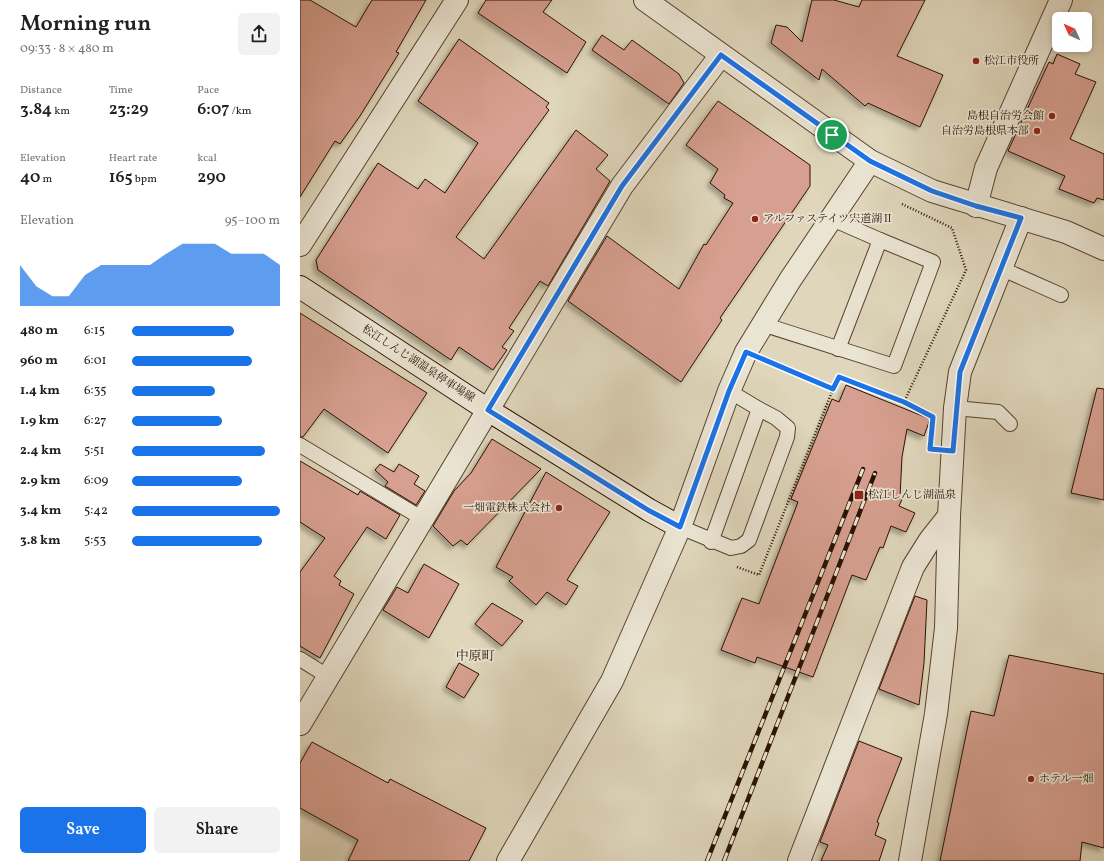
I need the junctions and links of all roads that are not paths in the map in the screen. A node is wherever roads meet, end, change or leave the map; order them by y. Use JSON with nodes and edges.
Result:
{"nodes":[{"id":1,"x":457,"y":0,"type":"edge"},
{"id":2,"x":645,"y":0,"type":"edge"},
{"id":3,"x":1061,"y":0,"type":"edge"},
{"id":4,"x":721,"y":55,"type":"junction"},
{"id":5,"x":870,"y":161,"type":"junction"},
{"id":6,"x":976,"y":206,"type":"junction"},
{"id":7,"x":1021,"y":218,"type":"junction"},
{"id":8,"x":832,"y":219,"type":"junction"},
{"id":9,"x":880,"y":240,"type":"junction"},
{"id":10,"x":300,"y":245,"type":"edge"},
{"id":11,"x":1104,"y":249,"type":"edge"},
{"id":12,"x":1000,"y":268,"type":"junction"},
{"id":13,"x":300,"y":287,"type":"edge"},
{"id":14,"x":1060,"y":295,"type":"dead end"},
{"id":15,"x":762,"y":324,"type":"junction"},
{"id":16,"x":838,"y":349,"type":"junction"},
{"id":17,"x":729,"y":391,"type":"junction"},
{"id":18,"x":955,"y":408,"type":"junction"},
{"id":19,"x":759,"y":409,"type":"junction"},
{"id":20,"x":488,"y":410,"type":"junction"},
{"id":21,"x":1010,"y":424,"type":"dead end"},
{"id":22,"x":300,"y":445,"type":"edge"},
{"id":23,"x":949,"y":516,"type":"junction"},
{"id":24,"x":423,"y":519,"type":"junction"},
{"id":25,"x":680,"y":527,"type":"junction"},
{"id":26,"x":711,"y":542,"type":"junction"},
{"id":27,"x":300,"y":659,"type":"edge"},
{"id":28,"x":329,"y":677,"type":"junction"},
{"id":29,"x":300,"y":724,"type":"edge"},
{"id":30,"x":508,"y":861,"type":"edge"},
{"id":31,"x":799,"y":861,"type":"edge"},
{"id":32,"x":910,"y":861,"type":"edge"}],
"edges":[{"from":1,"to":10,"type":"street"},
{"from":2,"to":4,"type":"street"},
{"from":3,"to":6,"type":"street"},
{"from":4,"to":5,"type":"street"},
{"from":4,"to":20,"type":"street"},
{"from":5,"to":6,"type":"street"},
{"from":5,"to":8,"type":"street"},
{"from":6,"to":7,"type":"street"},
{"from":7,"to":11,"type":"street"},
{"from":7,"to":12,"type":"street"},
{"from":8,"to":9,"type":"lane"},
{"from":8,"to":15,"type":"street"},
{"from":9,"to":16,"type":"lane"},
{"from":9,"to":16,"type":"lane"},
{"from":12,"to":14,"type":"lane"},
{"from":12,"to":18,"type":"street"},
{"from":13,"to":20,"type":"street","name":"松江しんじ湖温泉停車場線"},
{"from":15,"to":16,"type":"lane"},
{"from":15,"to":17,"type":"street"},
{"from":17,"to":19,"type":"lane"},
{"from":17,"to":25,"type":"street"},
{"from":18,"to":21,"type":"lane"},
{"from":18,"to":23,"type":"street"},
{"from":19,"to":26,"type":"lane"},
{"from":19,"to":26,"type":"lane"},
{"from":20,"to":24,"type":"street"},
{"from":20,"to":25,"type":"street","name":"松江しんじ湖温泉停車場線"},
{"from":22,"to":24,"type":"lane"},
{"from":23,"to":31,"type":"street"},
{"from":23,"to":32,"type":"street"},
{"from":24,"to":28,"type":"street"},
{"from":25,"to":26,"type":"lane"},
{"from":25,"to":30,"type":"street"},
{"from":27,"to":28,"type":"lane"},
{"from":28,"to":29,"type":"street"}]}
